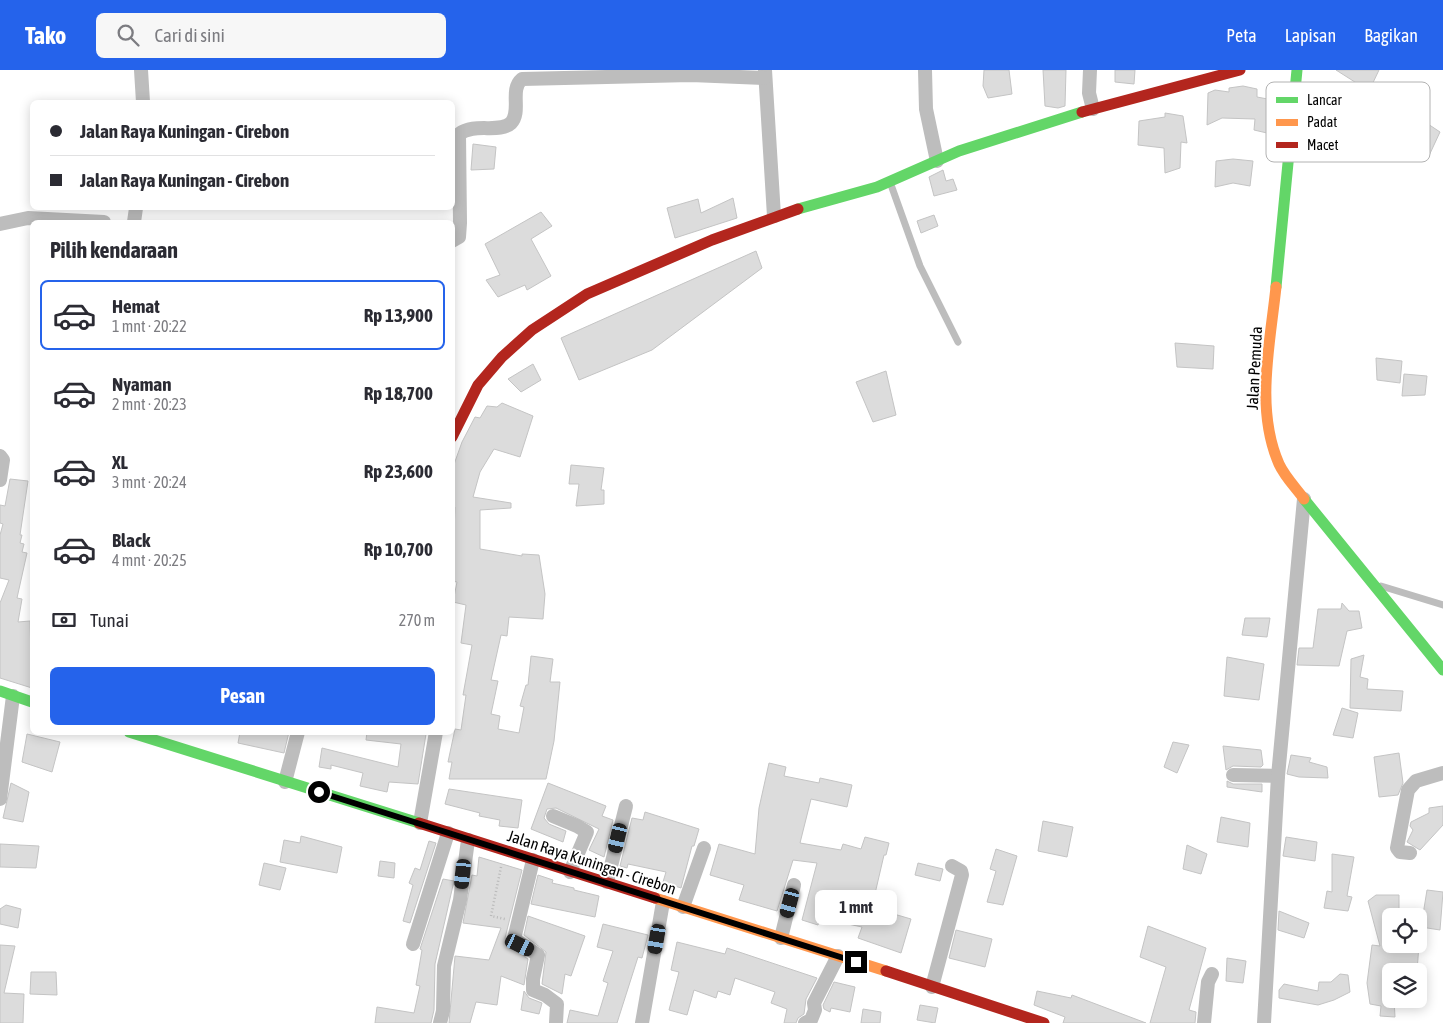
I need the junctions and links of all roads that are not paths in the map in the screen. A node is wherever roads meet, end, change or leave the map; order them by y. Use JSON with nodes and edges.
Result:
{"nodes":[{"id":1,"x":141,"y":70,"type":"edge"},
{"id":2,"x":925,"y":70,"type":"edge"},
{"id":3,"x":1090,"y":70,"type":"edge"},
{"id":4,"x":1240,"y":70,"type":"edge"},
{"id":5,"x":765,"y":74,"type":"edge"},
{"id":6,"x":143,"y":100,"type":"edge"},
{"id":7,"x":1093,"y":109,"type":"junction"},
{"id":8,"x":937,"y":161,"type":"junction"},
{"id":9,"x":1288,"y":162,"type":"edge"},
{"id":10,"x":890,"y":182,"type":"junction"},
{"id":11,"x":774,"y":216,"type":"junction"},
{"id":12,"x":66,"y":220,"type":"edge"},
{"id":13,"x":0,"y":224,"type":"edge"},
{"id":14,"x":455,"y":239,"type":"edge"},
{"id":15,"x":958,"y":342,"type":"dead end"},
{"id":16,"x":455,"y":431,"type":"edge"},
{"id":17,"x":0,"y":456,"type":"edge"},
{"id":18,"x":0,"y":480,"type":"edge"},
{"id":19,"x":1304,"y":499,"type":"junction"},
{"id":20,"x":1372,"y":583,"type":"junction"},
{"id":21,"x":1443,"y":606,"type":"edge"},
{"id":22,"x":1443,"y":670,"type":"edge"},
{"id":23,"x":6,"y":693,"type":"edge"},
{"id":24,"x":30,"y":701,"type":"edge"},
{"id":25,"x":138,"y":735,"type":"edge"},
{"id":26,"x":297,"y":735,"type":"edge"},
{"id":27,"x":435,"y":735,"type":"edge"},
{"id":28,"x":1443,"y":773,"type":"edge"},
{"id":29,"x":1233,"y":775,"type":"dead end"},
{"id":30,"x":1278,"y":776,"type":"junction"},
{"id":31,"x":285,"y":782,"type":"junction"},
{"id":32,"x":0,"y":799,"type":"edge"},
{"id":33,"x":626,"y":806,"type":"dead end"},
{"id":34,"x":554,"y":816,"type":"dead end"},
{"id":35,"x":420,"y":823,"type":"junction"},
{"id":36,"x":448,"y":833,"type":"junction"},
{"id":37,"x":468,"y":840,"type":"junction"},
{"id":38,"x":704,"y":848,"type":"dead end"},
{"id":39,"x":1410,"y":853,"type":"dead end"},
{"id":40,"x":533,"y":860,"type":"junction"},
{"id":41,"x":952,"y":866,"type":"dead end"},
{"id":42,"x":570,"y":872,"type":"junction"},
{"id":43,"x":607,"y":882,"type":"junction"},
{"id":44,"x":794,"y":885,"type":"dead end"},
{"id":45,"x":664,"y":902,"type":"junction"},
{"id":46,"x":683,"y":908,"type":"junction"},
{"id":47,"x":781,"y":938,"type":"junction"},
{"id":48,"x":413,"y":944,"type":"dead end"},
{"id":49,"x":838,"y":956,"type":"junction"},
{"id":50,"x":1212,"y":974,"type":"dead end"},
{"id":51,"x":932,"y":987,"type":"junction"},
{"id":52,"x":440,"y":1023,"type":"edge"},
{"id":53,"x":556,"y":1023,"type":"edge"},
{"id":54,"x":642,"y":1023,"type":"edge"},
{"id":55,"x":805,"y":1023,"type":"edge"},
{"id":56,"x":1044,"y":1023,"type":"edge"},
{"id":57,"x":1204,"y":1023,"type":"edge"},
{"id":58,"x":1264,"y":1023,"type":"edge"}],
"edges":[{"from":1,"to":6,"type":"street"},
{"from":2,"to":8,"type":"street"},
{"from":3,"to":7,"type":"street"},
{"from":4,"to":7,"type":"main road"},
{"from":5,"to":11,"type":"street"},
{"from":5,"to":14,"type":"street"},
{"from":7,"to":8,"type":"main road"},
{"from":8,"to":10,"type":"main road"},
{"from":9,"to":19,"type":"main road","name":"Jalan Pemuda"},
{"from":10,"to":11,"type":"main road"},
{"from":10,"to":15,"type":"lane"},
{"from":11,"to":16,"type":"main road"},
{"from":12,"to":13,"type":"street"},
{"from":17,"to":18,"type":"street"},
{"from":19,"to":20,"type":"main road","name":"Jalan Pemuda"},
{"from":19,"to":30,"type":"street"},
{"from":20,"to":21,"type":"lane"},
{"from":20,"to":22,"type":"main road","name":"Jalan Pemuda"},
{"from":23,"to":24,"type":"main road"},
{"from":23,"to":32,"type":"street"},
{"from":25,"to":31,"type":"main road","name":"Jalan Raya Kuningan - Cirebon"},
{"from":26,"to":31,"type":"street"},
{"from":27,"to":35,"type":"street"},
{"from":28,"to":39,"type":"street"},
{"from":29,"to":30,"type":"street"},
{"from":30,"to":58,"type":"street"},
{"from":31,"to":35,"type":"main road","name":"Jalan Raya Kuningan - Cirebon"},
{"from":33,"to":43,"type":"street"},
{"from":34,"to":42,"type":"street"},
{"from":35,"to":36,"type":"main road","name":"Jalan Raya Kuningan - Cirebon"},
{"from":36,"to":37,"type":"main road","name":"Jalan Raya Kuningan - Cirebon"},
{"from":36,"to":48,"type":"street"},
{"from":37,"to":40,"type":"main road","name":"Jalan Raya Kuningan - Cirebon"},
{"from":37,"to":52,"type":"street"},
{"from":38,"to":46,"type":"street"},
{"from":40,"to":42,"type":"main road","name":"Jalan Raya Kuningan - Cirebon"},
{"from":40,"to":53,"type":"street"},
{"from":41,"to":51,"type":"street"},
{"from":42,"to":43,"type":"main road","name":"Jalan Raya Kuningan - Cirebon"},
{"from":43,"to":45,"type":"main road","name":"Jalan Raya Kuningan - Cirebon"},
{"from":44,"to":47,"type":"street"},
{"from":45,"to":46,"type":"main road","name":"Jalan Raya Kuningan - Cirebon"},
{"from":45,"to":54,"type":"street"},
{"from":46,"to":47,"type":"main road","name":"Jalan Raya Kuningan - Cirebon"},
{"from":47,"to":49,"type":"main road","name":"Jalan Raya Kuningan - Cirebon"},
{"from":49,"to":51,"type":"main road","name":"Jalan Raya Kuningan - Cirebon"},
{"from":49,"to":55,"type":"street"},
{"from":50,"to":57,"type":"street"},
{"from":51,"to":56,"type":"main road","name":"Jalan Raya Kuningan - Cirebon"}]}
